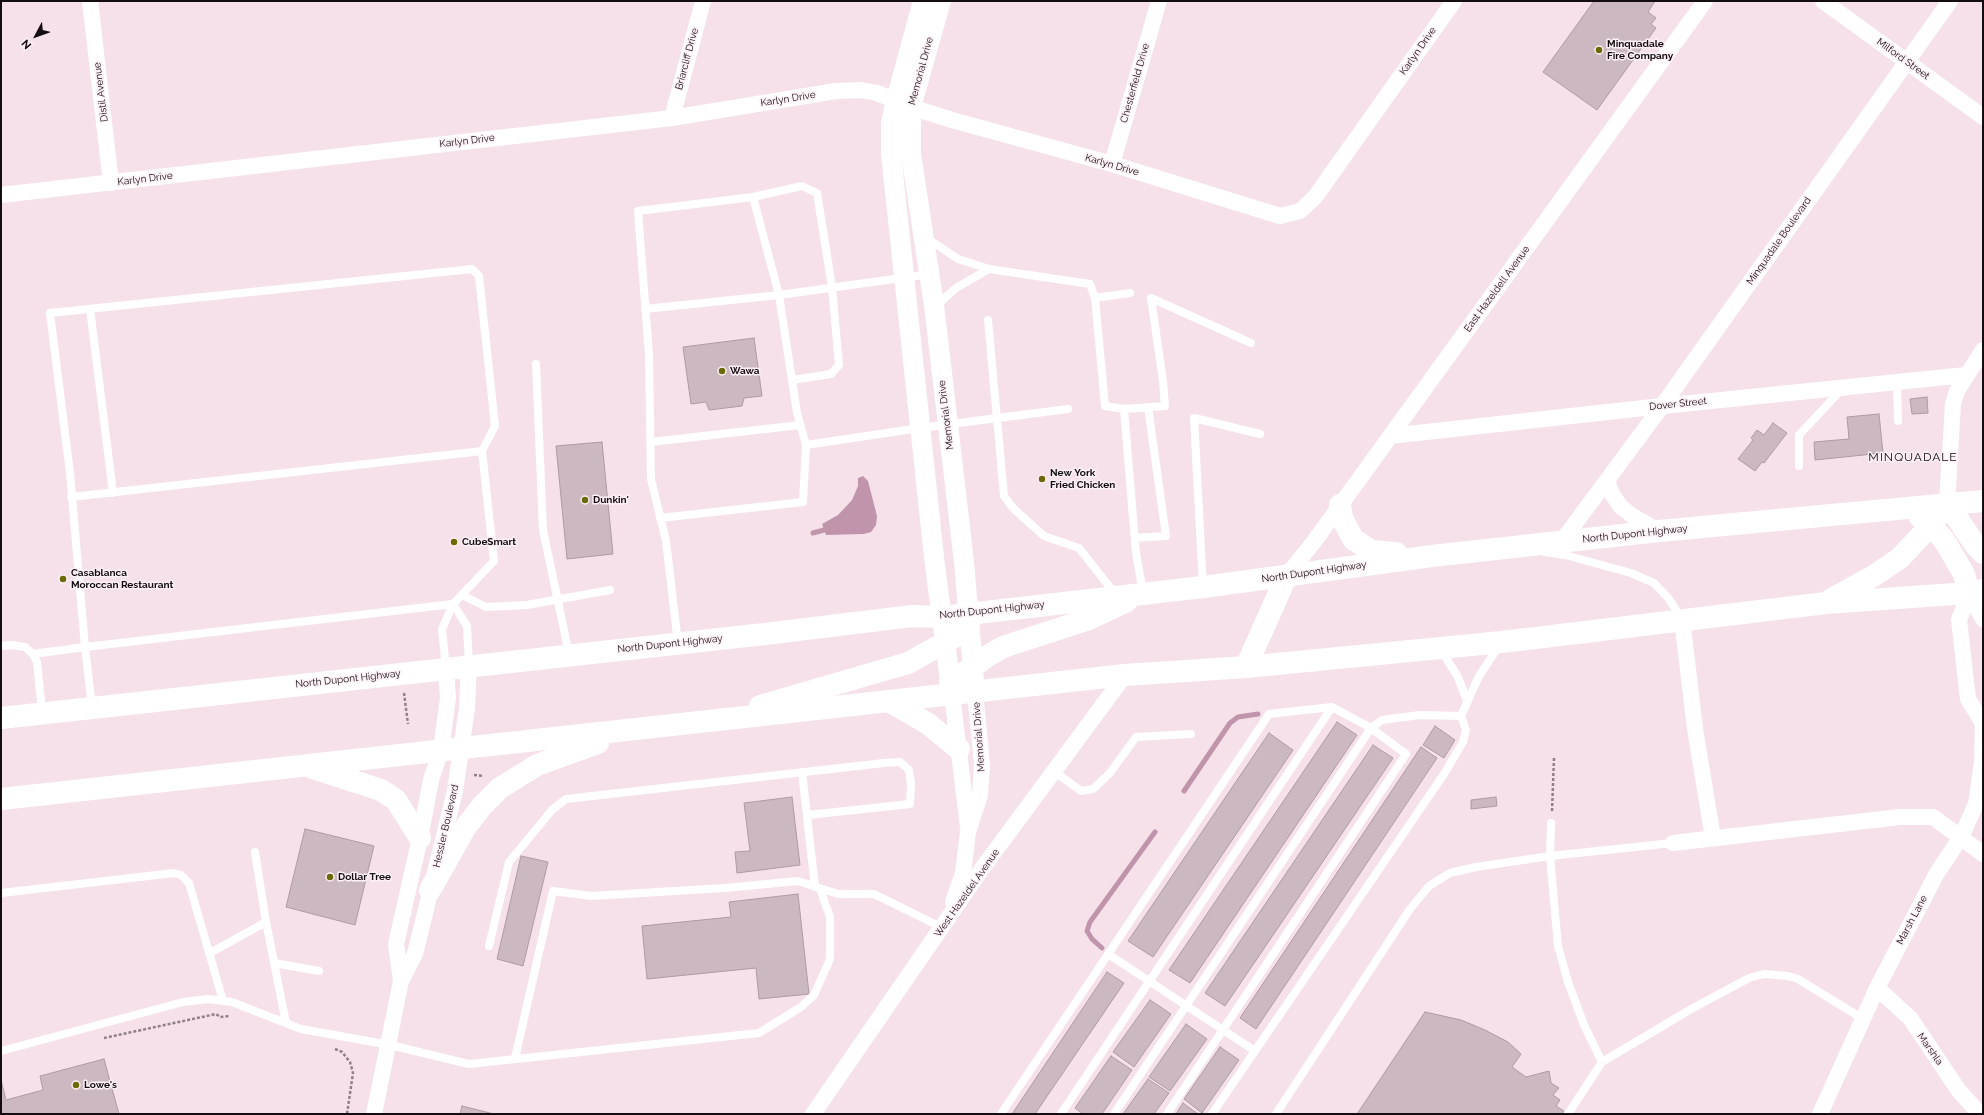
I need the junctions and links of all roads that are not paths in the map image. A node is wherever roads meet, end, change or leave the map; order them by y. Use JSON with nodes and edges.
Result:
{"nodes":[{"id":1,"x":90,"y":1,"type":"edge"},
{"id":2,"x":702,"y":1,"type":"edge"},
{"id":3,"x":923,"y":1,"type":"edge"},
{"id":4,"x":941,"y":1,"type":"edge"},
{"id":5,"x":1159,"y":1,"type":"edge"},
{"id":6,"x":1454,"y":1,"type":"edge"},
{"id":7,"x":1705,"y":1,"type":"edge"},
{"id":8,"x":1823,"y":1,"type":"edge"},
{"id":9,"x":1950,"y":1,"type":"edge"},
{"id":10,"x":1907,"y":61,"type":"junction"},
{"id":11,"x":903,"y":104,"type":"junction"},
{"id":12,"x":1983,"y":117,"type":"edge"},
{"id":13,"x":672,"y":118,"type":"junction"},
{"id":14,"x":1112,"y":164,"type":"junction"},
{"id":15,"x":111,"y":183,"type":"junction"},
{"id":16,"x":1,"y":195,"type":"edge"},
{"id":17,"x":753,"y":197,"type":"junction"},
{"id":18,"x":922,"y":235,"type":"junction"},
{"id":19,"x":990,"y":270,"type":"junction"},
{"id":20,"x":930,"y":274,"type":"junction"},
{"id":21,"x":904,"y":277,"type":"junction"},
{"id":22,"x":832,"y":287,"type":"junction"},
{"id":23,"x":1130,"y":293,"type":"dead end"},
{"id":24,"x":779,"y":295,"type":"junction"},
{"id":25,"x":1095,"y":298,"type":"junction"},
{"id":26,"x":934,"y":308,"type":"junction"},
{"id":27,"x":90,"y":309,"type":"junction"},
{"id":28,"x":645,"y":309,"type":"junction"},
{"id":29,"x":988,"y":320,"type":"dead end"},
{"id":30,"x":1251,"y":343,"type":"dead end"},
{"id":31,"x":1983,"y":350,"type":"edge"},
{"id":32,"x":536,"y":364,"type":"dead end"},
{"id":33,"x":1966,"y":375,"type":"junction"},
{"id":34,"x":792,"y":380,"type":"junction"},
{"id":35,"x":1897,"y":382,"type":"junction"},
{"id":36,"x":1844,"y":387,"type":"junction"},
{"id":37,"x":1662,"y":406,"type":"junction"},
{"id":38,"x":1148,"y":407,"type":"junction"},
{"id":39,"x":1068,"y":409,"type":"dead end"},
{"id":40,"x":1124,"y":409,"type":"junction"},
{"id":41,"x":998,"y":418,"type":"junction"},
{"id":42,"x":1898,"y":421,"type":"dead end"},
{"id":43,"x":800,"y":425,"type":"junction"},
{"id":44,"x":947,"y":425,"type":"junction"},
{"id":45,"x":920,"y":428,"type":"junction"},
{"id":46,"x":1260,"y":434,"type":"dead end"},
{"id":47,"x":1390,"y":436,"type":"junction"},
{"id":48,"x":651,"y":442,"type":"junction"},
{"id":49,"x":806,"y":445,"type":"junction"},
{"id":50,"x":482,"y":451,"type":"junction"},
{"id":51,"x":1799,"y":466,"type":"dead end"},
{"id":52,"x":1607,"y":481,"type":"junction"},
{"id":53,"x":113,"y":492,"type":"junction"},
{"id":54,"x":71,"y":497,"type":"junction"},
{"id":55,"x":1983,"y":500,"type":"edge"},
{"id":56,"x":1947,"y":503,"type":"junction"},
{"id":57,"x":1340,"y":505,"type":"junction"},
{"id":58,"x":1907,"y":507,"type":"junction"},
{"id":59,"x":660,"y":518,"type":"junction"},
{"id":60,"x":1932,"y":525,"type":"junction"},
{"id":61,"x":1659,"y":531,"type":"junction"},
{"id":62,"x":1136,"y":538,"type":"junction"},
{"id":63,"x":1562,"y":541,"type":"junction"},
{"id":64,"x":1513,"y":547,"type":"junction"},
{"id":65,"x":1983,"y":553,"type":"edge"},
{"id":66,"x":1432,"y":556,"type":"junction"},
{"id":67,"x":1983,"y":573,"type":"edge"},
{"id":68,"x":1287,"y":575,"type":"junction"},
{"id":69,"x":1203,"y":587,"type":"junction"},
{"id":70,"x":610,"y":590,"type":"dead end"},
{"id":71,"x":1976,"y":592,"type":"edge"},
{"id":72,"x":462,"y":594,"type":"junction"},
{"id":73,"x":1143,"y":594,"type":"junction"},
{"id":74,"x":1118,"y":597,"type":"junction"},
{"id":75,"x":558,"y":600,"type":"junction"},
{"id":76,"x":1826,"y":603,"type":"junction"},
{"id":77,"x":453,"y":604,"type":"junction"},
{"id":78,"x":942,"y":617,"type":"junction"},
{"id":79,"x":1682,"y":619,"type":"junction"},
{"id":80,"x":1983,"y":619,"type":"edge"},
{"id":81,"x":969,"y":621,"type":"junction"},
{"id":82,"x":1502,"y":642,"type":"junction"},
{"id":83,"x":678,"y":643,"type":"junction"},
{"id":84,"x":945,"y":644,"type":"junction"},
{"id":85,"x":1,"y":646,"type":"edge"},
{"id":86,"x":85,"y":647,"type":"junction"},
{"id":87,"x":1440,"y":648,"type":"junction"},
{"id":88,"x":33,"y":654,"type":"junction"},
{"id":89,"x":570,"y":655,"type":"junction"},
{"id":90,"x":469,"y":666,"type":"junction"},
{"id":91,"x":973,"y":667,"type":"junction"},
{"id":92,"x":1246,"y":667,"type":"junction"},
{"id":93,"x":446,"y":669,"type":"junction"},
{"id":94,"x":1124,"y":675,"type":"junction"},
{"id":95,"x":951,"y":689,"type":"junction"},
{"id":96,"x":975,"y":693,"type":"junction"},
{"id":97,"x":1467,"y":701,"type":"junction"},
{"id":98,"x":890,"y":702,"type":"junction"},
{"id":99,"x":1332,"y":707,"type":"junction"},
{"id":100,"x":92,"y":708,"type":"junction"},
{"id":101,"x":42,"y":713,"type":"junction"},
{"id":102,"x":1461,"y":716,"type":"junction"},
{"id":103,"x":1,"y":718,"type":"edge"},
{"id":104,"x":697,"y":723,"type":"junction"},
{"id":105,"x":1983,"y":723,"type":"edge"},
{"id":106,"x":1370,"y":728,"type":"junction"},
{"id":107,"x":635,"y":730,"type":"junction"},
{"id":108,"x":1191,"y":734,"type":"dead end"},
{"id":109,"x":452,"y":750,"type":"junction"},
{"id":110,"x":959,"y":750,"type":"junction"},
{"id":111,"x":302,"y":765,"type":"junction"},
{"id":112,"x":802,"y":772,"type":"junction"},
{"id":113,"x":1055,"y":772,"type":"junction"},
{"id":114,"x":1,"y":799,"type":"edge"},
{"id":115,"x":808,"y":815,"type":"junction"},
{"id":116,"x":1551,"y":823,"type":"road end"},
{"id":117,"x":968,"y":832,"type":"junction"},
{"id":118,"x":1960,"y":837,"type":"junction"},
{"id":119,"x":420,"y":838,"type":"junction"},
{"id":120,"x":1713,"y":838,"type":"junction"},
{"id":121,"x":1673,"y":843,"type":"joint"},
{"id":122,"x":255,"y":852,"type":"dead end"},
{"id":123,"x":1983,"y":854,"type":"edge"},
{"id":124,"x":1550,"y":856,"type":"junction"},
{"id":125,"x":818,"y":888,"type":"junction"},
{"id":126,"x":430,"y":890,"type":"junction"},
{"id":127,"x":1,"y":893,"type":"edge"},
{"id":128,"x":266,"y":922,"type":"junction"},
{"id":129,"x":944,"y":925,"type":"junction"},
{"id":130,"x":489,"y":946,"type":"dead end"},
{"id":131,"x":210,"y":954,"type":"junction"},
{"id":132,"x":1108,"y":954,"type":"junction"},
{"id":133,"x":274,"y":963,"type":"junction"},
{"id":134,"x":319,"y":970,"type":"dead end"},
{"id":135,"x":401,"y":981,"type":"junction"},
{"id":136,"x":1149,"y":981,"type":"junction"},
{"id":137,"x":1877,"y":988,"type":"junction"},
{"id":138,"x":223,"y":1001,"type":"junction"},
{"id":139,"x":1185,"y":1005,"type":"junction"},
{"id":140,"x":1863,"y":1019,"type":"junction"},
{"id":141,"x":286,"y":1023,"type":"junction"},
{"id":142,"x":1223,"y":1030,"type":"junction"},
{"id":143,"x":390,"y":1045,"type":"junction"},
{"id":144,"x":1,"y":1051,"type":"edge"},
{"id":145,"x":1255,"y":1051,"type":"junction"},
{"id":146,"x":515,"y":1058,"type":"junction"},
{"id":147,"x":1602,"y":1062,"type":"junction"},
{"id":148,"x":374,"y":1114,"type":"edge"},
{"id":149,"x":813,"y":1114,"type":"edge"},
{"id":150,"x":1001,"y":1114,"type":"edge"},
{"id":151,"x":1061,"y":1114,"type":"edge"},
{"id":152,"x":1114,"y":1114,"type":"edge"},
{"id":153,"x":1167,"y":1114,"type":"edge"},
{"id":154,"x":1212,"y":1114,"type":"edge"},
{"id":155,"x":1276,"y":1114,"type":"edge"},
{"id":156,"x":1568,"y":1114,"type":"edge"},
{"id":157,"x":1820,"y":1114,"type":"edge"},
{"id":158,"x":1980,"y":1114,"type":"edge"}],
"edges":[{"from":1,"to":15,"type":"street","name":"Distil Avenue"},
{"from":2,"to":13,"type":"street","name":"Briarcliff Drive"},
{"from":3,"to":11,"type":"street","name":"Memorial Drive"},
{"from":4,"to":11,"type":"street","name":"Memorial Drive"},
{"from":5,"to":14,"type":"street","name":"Chesterfield Drive"},
{"from":6,"to":14,"type":"street","name":"Karlyn Drive"},
{"from":7,"to":47,"type":"street","name":"East Hazeldell Avenue"},
{"from":8,"to":10,"type":"street","name":"Milford Street"},
{"from":9,"to":10,"type":"street","name":"Minquadale Boulevard"},
{"from":10,"to":12,"type":"street","name":"Milford Street"},
{"from":10,"to":37,"type":"street","name":"Minquadale Boulevard"},
{"from":11,"to":13,"type":"street","name":"Karlyn Drive"},
{"from":11,"to":14,"type":"street","name":"Karlyn Drive"},
{"from":11,"to":18,"type":"street","name":"Memorial Drive"},
{"from":11,"to":21,"type":"street","name":"Memorial Drive"},
{"from":13,"to":15,"type":"street","name":"Karlyn Drive"},
{"from":15,"to":16,"type":"street","name":"Karlyn Drive"},
{"from":17,"to":22,"type":"lane"},
{"from":17,"to":24,"type":"lane"},
{"from":17,"to":28,"type":"lane"},
{"from":18,"to":19,"type":"lane"},
{"from":18,"to":20,"type":"street","name":"Memorial Drive"},
{"from":19,"to":25,"type":"lane"},
{"from":19,"to":26,"type":"lane"},
{"from":20,"to":21,"type":"lane"},
{"from":20,"to":26,"type":"street","name":"Memorial Drive"},
{"from":21,"to":22,"type":"lane"},
{"from":21,"to":45,"type":"street","name":"Memorial Drive"},
{"from":22,"to":24,"type":"lane"},
{"from":22,"to":34,"type":"lane"},
{"from":23,"to":25,"type":"lane"},
{"from":24,"to":28,"type":"lane"},
{"from":24,"to":34,"type":"lane"},
{"from":25,"to":40,"type":"lane"},
{"from":26,"to":44,"type":"street","name":"Memorial Drive"},
{"from":27,"to":50,"type":"lane"},
{"from":27,"to":53,"type":"lane"},
{"from":27,"to":54,"type":"lane"},
{"from":28,"to":48,"type":"lane"},
{"from":29,"to":41,"type":"lane"},
{"from":30,"to":38,"type":"lane"},
{"from":31,"to":33,"type":"street"},
{"from":32,"to":75,"type":"lane"},
{"from":33,"to":35,"type":"street","name":"Dover Street"},
{"from":33,"to":56,"type":"street"},
{"from":34,"to":43,"type":"lane"},
{"from":35,"to":36,"type":"street","name":"Dover Street"},
{"from":35,"to":42,"type":"lane"},
{"from":36,"to":37,"type":"street","name":"Dover Street"},
{"from":36,"to":51,"type":"lane"},
{"from":37,"to":47,"type":"street","name":"Dover Street"},
{"from":37,"to":52,"type":"street","name":"Minquadale Boulevard"},
{"from":38,"to":40,"type":"lane"},
{"from":38,"to":62,"type":"lane"},
{"from":39,"to":41,"type":"lane"},
{"from":40,"to":62,"type":"lane"},
{"from":41,"to":44,"type":"lane"},
{"from":41,"to":74,"type":"lane"},
{"from":43,"to":48,"type":"lane"},
{"from":43,"to":49,"type":"lane"},
{"from":44,"to":45,"type":"lane"},
{"from":44,"to":81,"type":"street","name":"Memorial Drive"},
{"from":45,"to":49,"type":"lane"},
{"from":45,"to":78,"type":"street","name":"Memorial Drive"},
{"from":46,"to":69,"type":"lane"},
{"from":47,"to":57,"type":"street","name":"East Hazeldell Avenue"},
{"from":48,"to":59,"type":"lane"},
{"from":49,"to":59,"type":"lane"},
{"from":50,"to":53,"type":"lane"},
{"from":50,"to":72,"type":"lane"},
{"from":52,"to":61,"type":"street"},
{"from":52,"to":63,"type":"street","name":"Minquadale Boulevard"},
{"from":53,"to":54,"type":"lane"},
{"from":54,"to":86,"type":"lane"},
{"from":55,"to":56,"type":"highway","name":"North Dupont Highway"},
{"from":56,"to":58,"type":"highway","name":"North Dupont Highway"},
{"from":56,"to":60,"type":"highway"},
{"from":56,"to":65,"type":"highway"},
{"from":57,"to":66,"type":"highway"},
{"from":57,"to":68,"type":"street","name":"East Hazeldell Avenue"},
{"from":58,"to":60,"type":"highway"},
{"from":58,"to":61,"type":"highway","name":"North Dupont Highway"},
{"from":59,"to":83,"type":"lane"},
{"from":60,"to":71,"type":"highway"},
{"from":60,"to":76,"type":"highway"},
{"from":61,"to":63,"type":"highway","name":"North Dupont Highway"},
{"from":62,"to":73,"type":"lane"},
{"from":63,"to":64,"type":"highway","name":"North Dupont Highway"},
{"from":64,"to":66,"type":"highway","name":"North Dupont Highway"},
{"from":64,"to":79,"type":"lane"},
{"from":66,"to":68,"type":"highway","name":"North Dupont Highway"},
{"from":67,"to":71,"type":"highway"},
{"from":68,"to":69,"type":"highway","name":"North Dupont Highway"},
{"from":68,"to":92,"type":"highway"},
{"from":69,"to":73,"type":"highway","name":"North Dupont Highway"},
{"from":70,"to":75,"type":"lane"},
{"from":71,"to":76,"type":"highway"},
{"from":71,"to":80,"type":"street"},
{"from":71,"to":105,"type":"street","name":"Marsh Lane"},
{"from":72,"to":75,"type":"lane"},
{"from":72,"to":77,"type":"lane"},
{"from":73,"to":74,"type":"highway","name":"North Dupont Highway"},
{"from":73,"to":91,"type":"highway"},
{"from":74,"to":81,"type":"highway","name":"North Dupont Highway"},
{"from":75,"to":89,"type":"lane"},
{"from":76,"to":79,"type":"highway"},
{"from":77,"to":86,"type":"lane"},
{"from":77,"to":90,"type":"lane"},
{"from":77,"to":93,"type":"lane"},
{"from":78,"to":81,"type":"highway","name":"North Dupont Highway"},
{"from":78,"to":83,"type":"highway","name":"North Dupont Highway"},
{"from":78,"to":84,"type":"street","name":"Memorial Drive"},
{"from":79,"to":82,"type":"highway"},
{"from":79,"to":120,"type":"street"},
{"from":81,"to":84,"type":"highway"},
{"from":81,"to":91,"type":"street","name":"Memorial Drive"},
{"from":82,"to":87,"type":"highway"},
{"from":82,"to":97,"type":"lane"},
{"from":83,"to":89,"type":"highway","name":"North Dupont Highway"},
{"from":84,"to":95,"type":"street","name":"Memorial Drive"},
{"from":84,"to":104,"type":"highway"},
{"from":85,"to":88,"type":"lane"},
{"from":86,"to":88,"type":"lane"},
{"from":86,"to":100,"type":"lane"},
{"from":87,"to":92,"type":"highway"},
{"from":87,"to":97,"type":"lane"},
{"from":88,"to":101,"type":"lane"},
{"from":89,"to":90,"type":"highway","name":"North Dupont Highway"},
{"from":90,"to":93,"type":"highway","name":"North Dupont Highway"},
{"from":90,"to":109,"type":"street","name":"Hessler Boulevard"},
{"from":91,"to":95,"type":"highway"},
{"from":91,"to":96,"type":"street","name":"Memorial Drive"},
{"from":92,"to":94,"type":"highway"},
{"from":93,"to":100,"type":"highway","name":"North Dupont Highway"},
{"from":93,"to":109,"type":"street","name":"Hessler Boulevard"},
{"from":94,"to":96,"type":"highway"},
{"from":94,"to":113,"type":"street","name":"West Hazeldel Avenue"},
{"from":95,"to":96,"type":"highway"},
{"from":95,"to":98,"type":"highway"},
{"from":95,"to":110,"type":"street","name":"Memorial Drive"},
{"from":96,"to":117,"type":"street","name":"Memorial Drive"},
{"from":97,"to":102,"type":"lane"},
{"from":98,"to":104,"type":"highway"},
{"from":98,"to":110,"type":"highway"},
{"from":99,"to":106,"type":"lane"},
{"from":99,"to":132,"type":"lane"},
{"from":99,"to":136,"type":"lane"},
{"from":100,"to":101,"type":"highway","name":"North Dupont Highway"},
{"from":101,"to":103,"type":"highway","name":"North Dupont Highway"},
{"from":102,"to":106,"type":"lane"},
{"from":102,"to":145,"type":"lane"},
{"from":104,"to":107,"type":"highway"},
{"from":105,"to":118,"type":"street","name":"Marsh Lane"},
{"from":106,"to":139,"type":"lane"},
{"from":106,"to":142,"type":"lane"},
{"from":107,"to":109,"type":"highway"},
{"from":107,"to":126,"type":"highway"},
{"from":108,"to":113,"type":"lane"},
{"from":109,"to":111,"type":"highway"},
{"from":109,"to":119,"type":"street","name":"Hessler Boulevard"},
{"from":109,"to":126,"type":"street","name":"Hessler Boulevard"},
{"from":110,"to":117,"type":"street","name":"Memorial Drive"},
{"from":111,"to":114,"type":"highway"},
{"from":111,"to":119,"type":"highway"},
{"from":112,"to":115,"type":"lane"},
{"from":112,"to":115,"type":"lane"},
{"from":112,"to":130,"type":"lane"},
{"from":113,"to":129,"type":"street","name":"West Hazeldel Avenue"},
{"from":115,"to":125,"type":"lane"},
{"from":116,"to":124,"type":"lane"},
{"from":117,"to":129,"type":"street","name":"Memorial Drive"},
{"from":118,"to":120,"type":"street"},
{"from":118,"to":123,"type":"street"},
{"from":118,"to":137,"type":"street","name":"Marsh Lane"},
{"from":119,"to":135,"type":"street","name":"Hessler Boulevard"},
{"from":120,"to":121,"type":"street"},
{"from":121,"to":124,"type":"lane"},
{"from":122,"to":128,"type":"lane"},
{"from":124,"to":147,"type":"lane"},
{"from":124,"to":155,"type":"lane"},
{"from":125,"to":129,"type":"lane"},
{"from":125,"to":146,"type":"lane"},
{"from":125,"to":146,"type":"lane"},
{"from":126,"to":135,"type":"street","name":"Hessler Boulevard"},
{"from":127,"to":131,"type":"lane"},
{"from":128,"to":131,"type":"lane"},
{"from":128,"to":133,"type":"lane"},
{"from":129,"to":149,"type":"street","name":"West Hazeldel Avenue"},
{"from":131,"to":138,"type":"lane"},
{"from":132,"to":136,"type":"lane"},
{"from":132,"to":150,"type":"lane"},
{"from":133,"to":134,"type":"lane"},
{"from":133,"to":141,"type":"lane"},
{"from":135,"to":143,"type":"street","name":"Hessler Boulevard"},
{"from":136,"to":139,"type":"lane"},
{"from":136,"to":151,"type":"lane"},
{"from":137,"to":140,"type":"street","name":"Marsh Lane"},
{"from":137,"to":158,"type":"street","name":"Marshla"},
{"from":138,"to":141,"type":"lane"},
{"from":138,"to":144,"type":"lane"},
{"from":139,"to":142,"type":"lane"},
{"from":139,"to":152,"type":"lane"},
{"from":140,"to":147,"type":"lane"},
{"from":140,"to":157,"type":"street","name":"Marsh Lane"},
{"from":141,"to":143,"type":"lane"},
{"from":142,"to":145,"type":"lane"},
{"from":142,"to":153,"type":"lane"},
{"from":143,"to":146,"type":"lane"},
{"from":143,"to":148,"type":"street","name":"Hessler Boulevard"},
{"from":145,"to":154,"type":"lane"},
{"from":147,"to":156,"type":"lane"}]}
